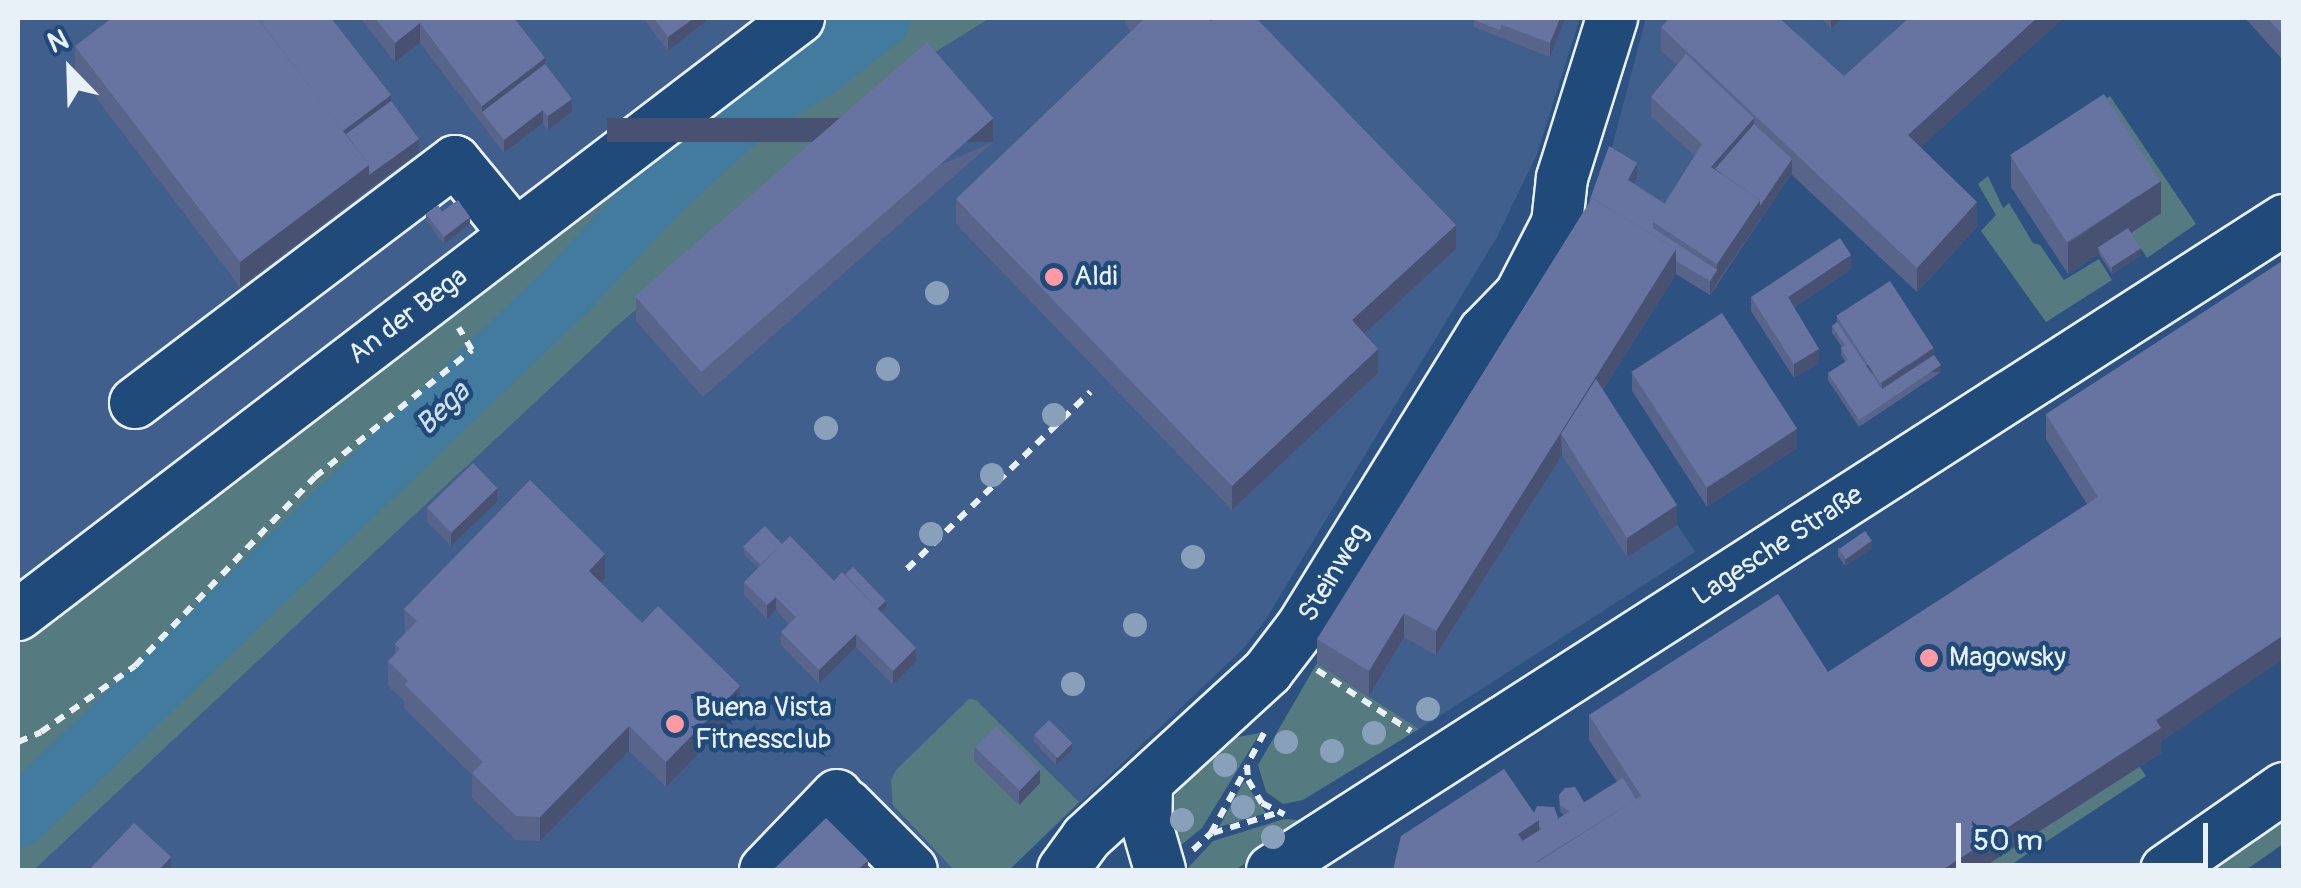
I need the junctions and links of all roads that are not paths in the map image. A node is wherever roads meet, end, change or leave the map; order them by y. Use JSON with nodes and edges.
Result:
{"nodes":[{"id":1,"x":799,"y":18,"type":"edge"},
{"id":2,"x":1612,"y":18,"type":"edge"},
{"id":3,"x":2284,"y":220,"type":"edge"},
{"id":4,"x":516,"y":234,"type":"junction"},
{"id":5,"x":136,"y":403,"type":"dead end"},
{"id":6,"x":18,"y":615,"type":"edge"},
{"id":7,"x":1148,"y":783,"type":"junction"},
{"id":8,"x":2284,"y":788,"type":"edge"},
{"id":9,"x":1106,"y":819,"type":"junction"},
{"id":10,"x":765,"y":870,"type":"edge"},
{"id":11,"x":912,"y":870,"type":"edge"},
{"id":12,"x":1063,"y":870,"type":"edge"},
{"id":13,"x":1090,"y":870,"type":"edge"},
{"id":14,"x":1160,"y":870,"type":"edge"},
{"id":15,"x":1272,"y":870,"type":"edge"},
{"id":16,"x":2166,"y":870,"type":"edge"}],
"edges":[{"from":1,"to":4,"type":"street","name":"An der Bega"},
{"from":2,"to":7,"type":"street","name":"Steinweg"},
{"from":3,"to":15,"type":"street","name":"Lagesche Straße"},
{"from":4,"to":5,"type":"street"},
{"from":4,"to":6,"type":"street","name":"An der Bega"},
{"from":7,"to":9,"type":"street","name":"Steinweg"},
{"from":7,"to":14,"type":"street"},
{"from":8,"to":16,"type":"street"},
{"from":9,"to":12,"type":"street","name":"Steinweg"},
{"from":9,"to":13,"type":"street"},
{"from":10,"to":11,"type":"street"}]}
